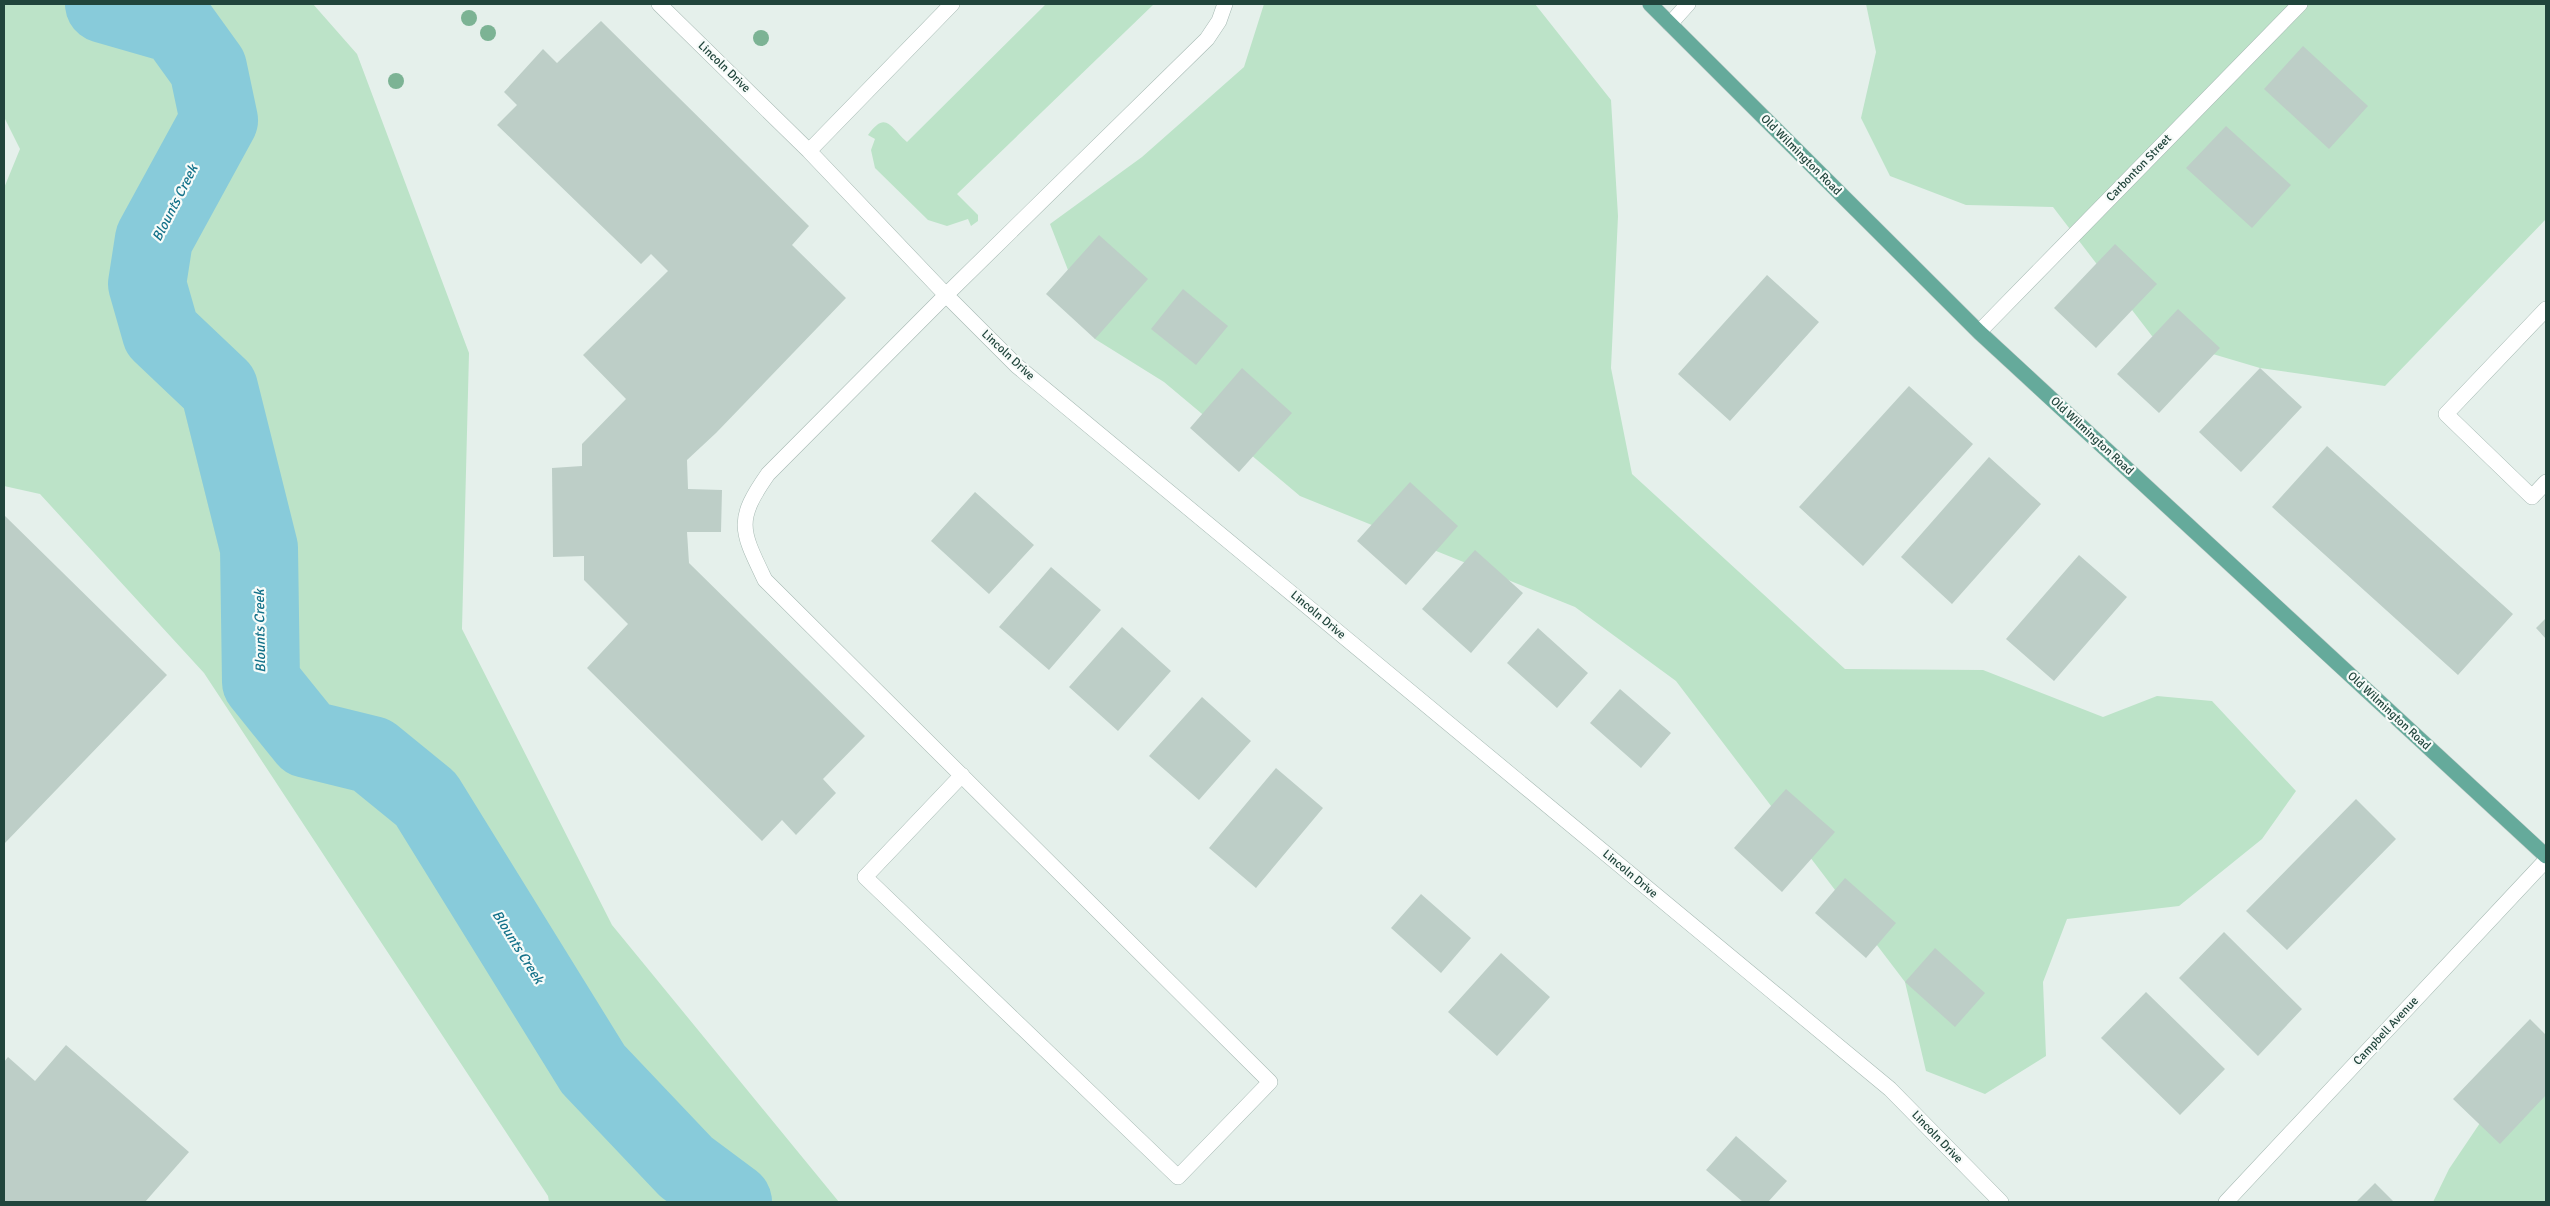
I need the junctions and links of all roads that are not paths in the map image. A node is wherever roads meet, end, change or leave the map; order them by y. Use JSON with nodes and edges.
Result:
{"nodes":[{"id":1,"x":659,"y":4,"type":"edge"},
{"id":2,"x":952,"y":4,"type":"edge"},
{"id":3,"x":1225,"y":4,"type":"edge"},
{"id":4,"x":1650,"y":4,"type":"edge"},
{"id":5,"x":1688,"y":4,"type":"edge"},
{"id":6,"x":2300,"y":4,"type":"edge"},
{"id":7,"x":1670,"y":24,"type":"junction"},
{"id":8,"x":809,"y":151,"type":"junction"},
{"id":9,"x":946,"y":295,"type":"junction"},
{"id":10,"x":2546,"y":309,"type":"edge"},
{"id":11,"x":1979,"y":332,"type":"junction"},
{"id":12,"x":2546,"y":482,"type":"edge"},
{"id":13,"x":962,"y":775,"type":"junction"},
{"id":14,"x":2546,"y":856,"type":"edge"},
{"id":15,"x":2546,"y":860,"type":"edge"},
{"id":16,"x":2001,"y":1202,"type":"edge"},
{"id":17,"x":2226,"y":1202,"type":"edge"}],
"edges":[{"from":1,"to":8,"type":"street","name":"Lincoln Drive"},
{"from":2,"to":8,"type":"street"},
{"from":3,"to":9,"type":"street"},
{"from":4,"to":7,"type":"main road","name":"Old Wilmington Road"},
{"from":5,"to":7,"type":"street"},
{"from":6,"to":11,"type":"street","name":"Carbonton Street"},
{"from":7,"to":11,"type":"main road","name":"Old Wilmington Road"},
{"from":8,"to":9,"type":"street","name":"Lincoln Drive"},
{"from":9,"to":13,"type":"street"},
{"from":9,"to":16,"type":"street","name":"Lincoln Drive"},
{"from":10,"to":12,"type":"street"},
{"from":11,"to":14,"type":"main road","name":"Old Wilmington Road"},
{"from":13,"to":13,"type":"street"},
{"from":15,"to":17,"type":"street","name":"Campbell Avenue"}]}
